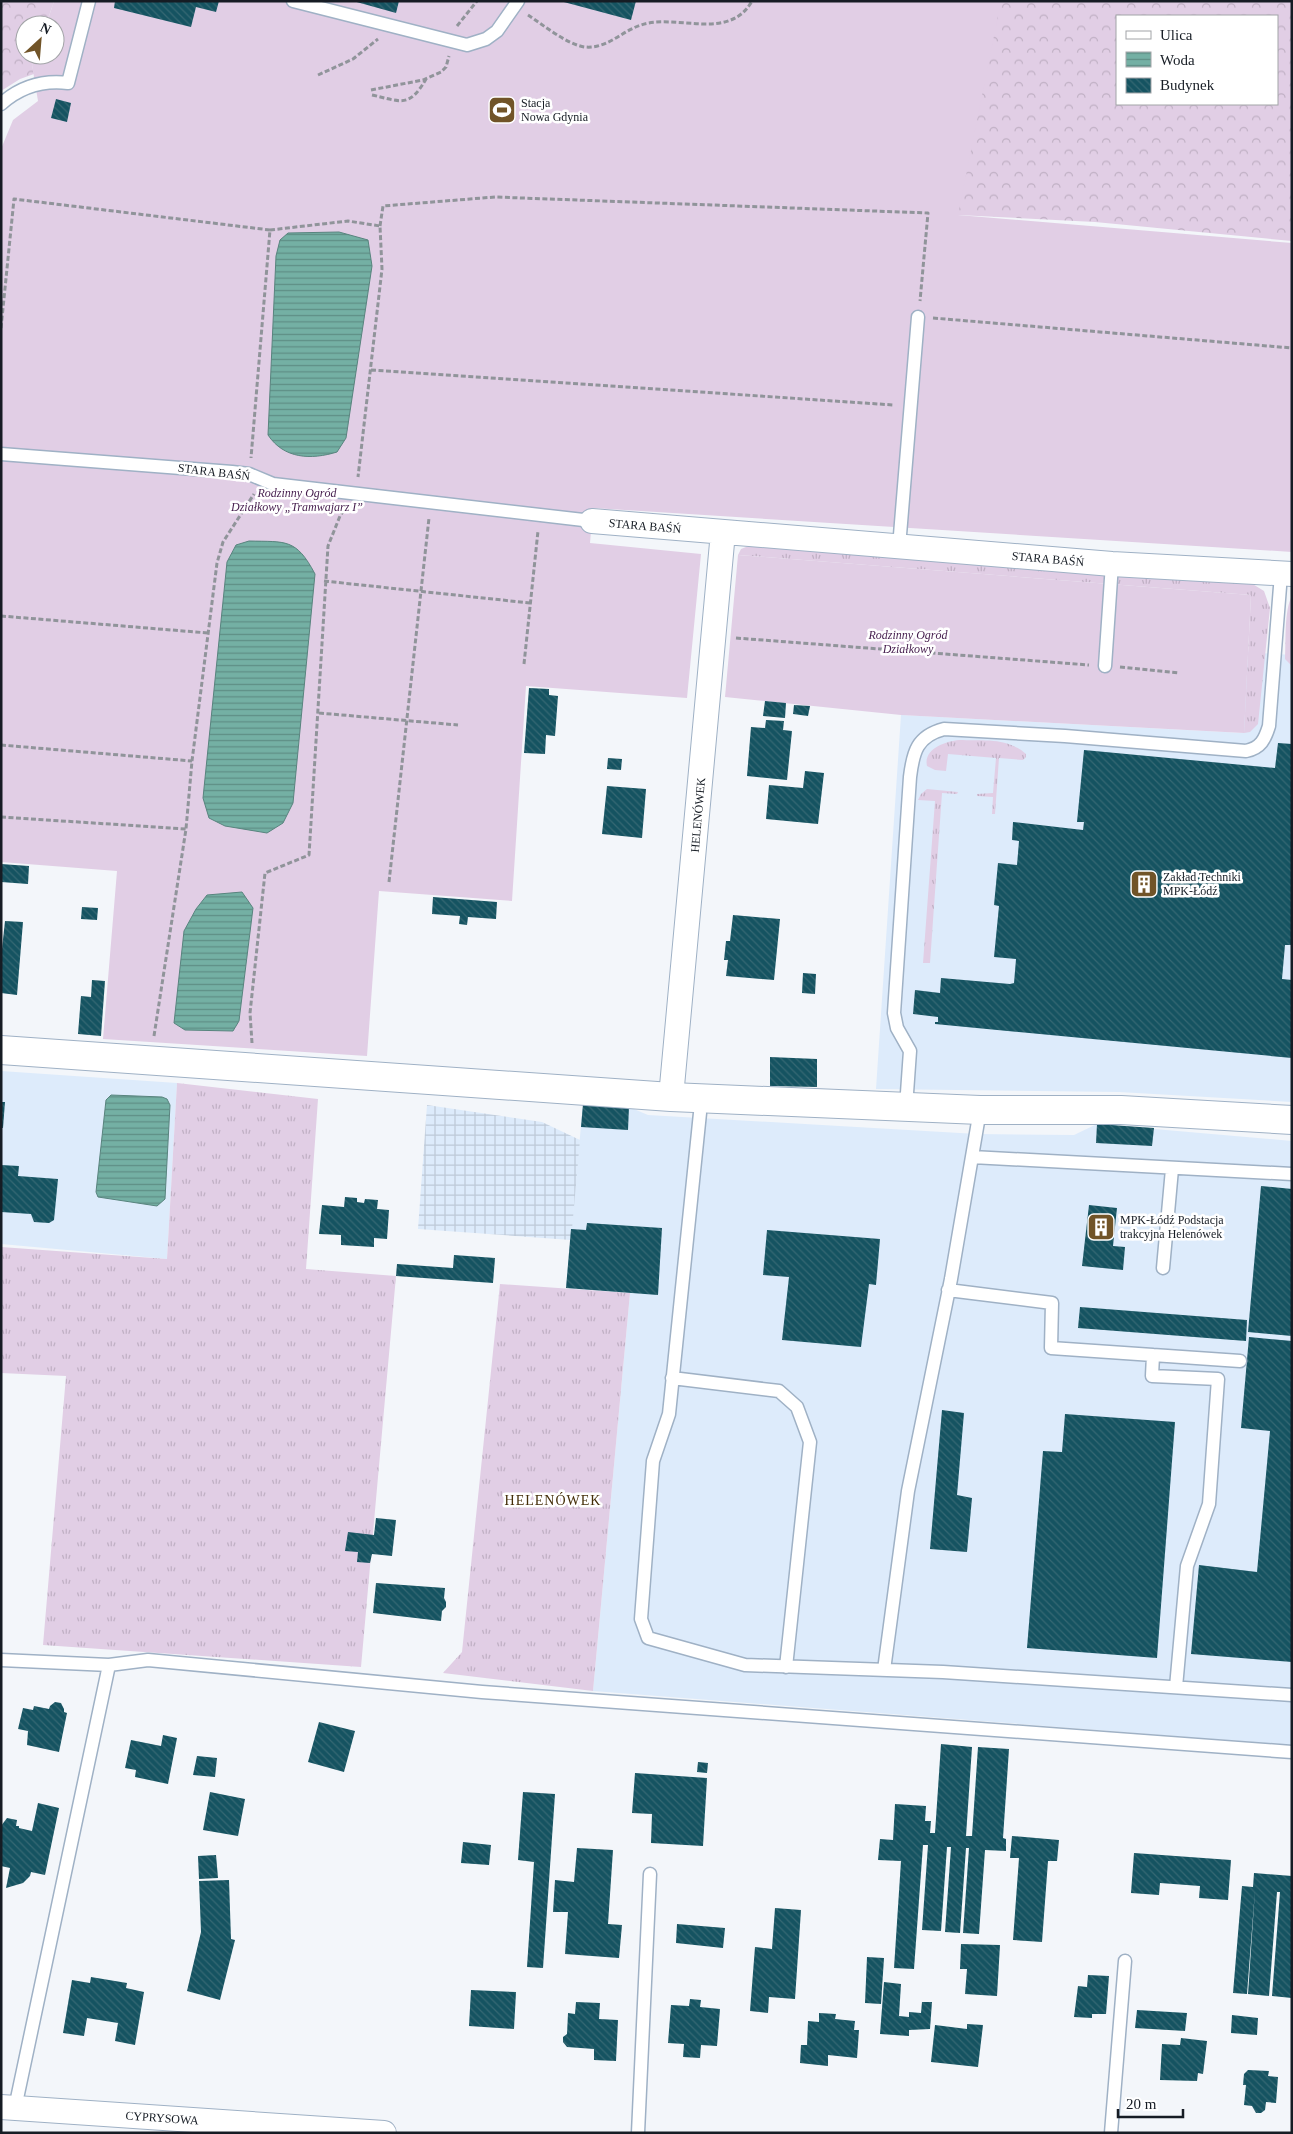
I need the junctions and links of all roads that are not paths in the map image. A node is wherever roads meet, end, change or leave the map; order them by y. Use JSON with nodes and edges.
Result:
{"nodes":[{"id":1,"x":89,"y":1,"type":"edge"},
{"id":2,"x":293,"y":1,"type":"edge"},
{"id":3,"x":516,"y":4,"type":"edge"},
{"id":4,"x":1,"y":104,"type":"edge"},
{"id":5,"x":918,"y":317,"type":"road end"},
{"id":6,"x":1,"y":454,"type":"edge"},
{"id":7,"x":592,"y":521,"type":"joint"},
{"id":8,"x":723,"y":532,"type":"junction"},
{"id":9,"x":899,"y":547,"type":"junction"},
{"id":10,"x":1112,"y":564,"type":"junction"},
{"id":11,"x":1286,"y":574,"type":"edge"},
{"id":12,"x":1105,"y":666,"type":"road end"},
{"id":13,"x":1,"y":1050,"type":"edge"},
{"id":14,"x":671,"y":1097,"type":"junction"},
{"id":15,"x":906,"y":1107,"type":"junction"},
{"id":16,"x":980,"y":1110,"type":"junction"},
{"id":17,"x":700,"y":1113,"type":"dead end"},
{"id":18,"x":1292,"y":1120,"type":"edge"},
{"id":19,"x":972,"y":1157,"type":"junction"},
{"id":20,"x":1172,"y":1169,"type":"junction"},
{"id":21,"x":1292,"y":1174,"type":"edge"},
{"id":22,"x":1163,"y":1268,"type":"dead end"},
{"id":23,"x":948,"y":1290,"type":"junction"},
{"id":24,"x":1153,"y":1355,"type":"junction"},
{"id":25,"x":1240,"y":1361,"type":"dead end"},
{"id":26,"x":672,"y":1378,"type":"junction"},
{"id":27,"x":1,"y":1660,"type":"edge"},
{"id":28,"x":109,"y":1665,"type":"junction"},
{"id":29,"x":786,"y":1667,"type":"junction"},
{"id":30,"x":884,"y":1670,"type":"junction"},
{"id":31,"x":1176,"y":1687,"type":"junction"},
{"id":32,"x":1292,"y":1695,"type":"edge"},
{"id":33,"x":1292,"y":1752,"type":"edge"},
{"id":34,"x":650,"y":1874,"type":"dead end"},
{"id":35,"x":1125,"y":1961,"type":"dead end"},
{"id":36,"x":8,"y":2107,"type":"edge"},
{"id":37,"x":384,"y":2133,"type":"edge"},
{"id":38,"x":638,"y":2133,"type":"edge"},
{"id":39,"x":1111,"y":2133,"type":"edge"}],
"edges":[{"from":1,"to":4,"type":"lane"},
{"from":2,"to":3,"type":"lane"},
{"from":5,"to":9,"type":"lane"},
{"from":6,"to":7,"type":"lane","name":"STARA BAŚŃ"},
{"from":7,"to":8,"type":"street","name":"STARA BAŚŃ"},
{"from":8,"to":9,"type":"street","name":"STARA BAŚŃ"},
{"from":8,"to":14,"type":"street","name":"HELENÓWEK"},
{"from":9,"to":10,"type":"street","name":"STARA BAŚŃ"},
{"from":10,"to":11,"type":"street","name":"STARA BAŚŃ"},
{"from":10,"to":12,"type":"lane"},
{"from":11,"to":15,"type":"lane"},
{"from":13,"to":14,"type":"street"},
{"from":14,"to":15,"type":"street"},
{"from":15,"to":16,"type":"street"},
{"from":16,"to":18,"type":"street"},
{"from":16,"to":19,"type":"lane"},
{"from":17,"to":26,"type":"lane"},
{"from":19,"to":20,"type":"lane"},
{"from":19,"to":23,"type":"lane"},
{"from":20,"to":21,"type":"lane"},
{"from":20,"to":22,"type":"lane"},
{"from":23,"to":24,"type":"lane"},
{"from":23,"to":30,"type":"lane"},
{"from":24,"to":25,"type":"lane"},
{"from":24,"to":31,"type":"lane"},
{"from":26,"to":29,"type":"lane"},
{"from":26,"to":29,"type":"lane"},
{"from":27,"to":28,"type":"lane"},
{"from":28,"to":33,"type":"lane"},
{"from":28,"to":36,"type":"lane"},
{"from":29,"to":30,"type":"lane"},
{"from":30,"to":31,"type":"lane"},
{"from":31,"to":32,"type":"lane"},
{"from":34,"to":38,"type":"lane"},
{"from":35,"to":39,"type":"lane"},
{"from":36,"to":37,"type":"street","name":"CYPRYSOWA"}]}
